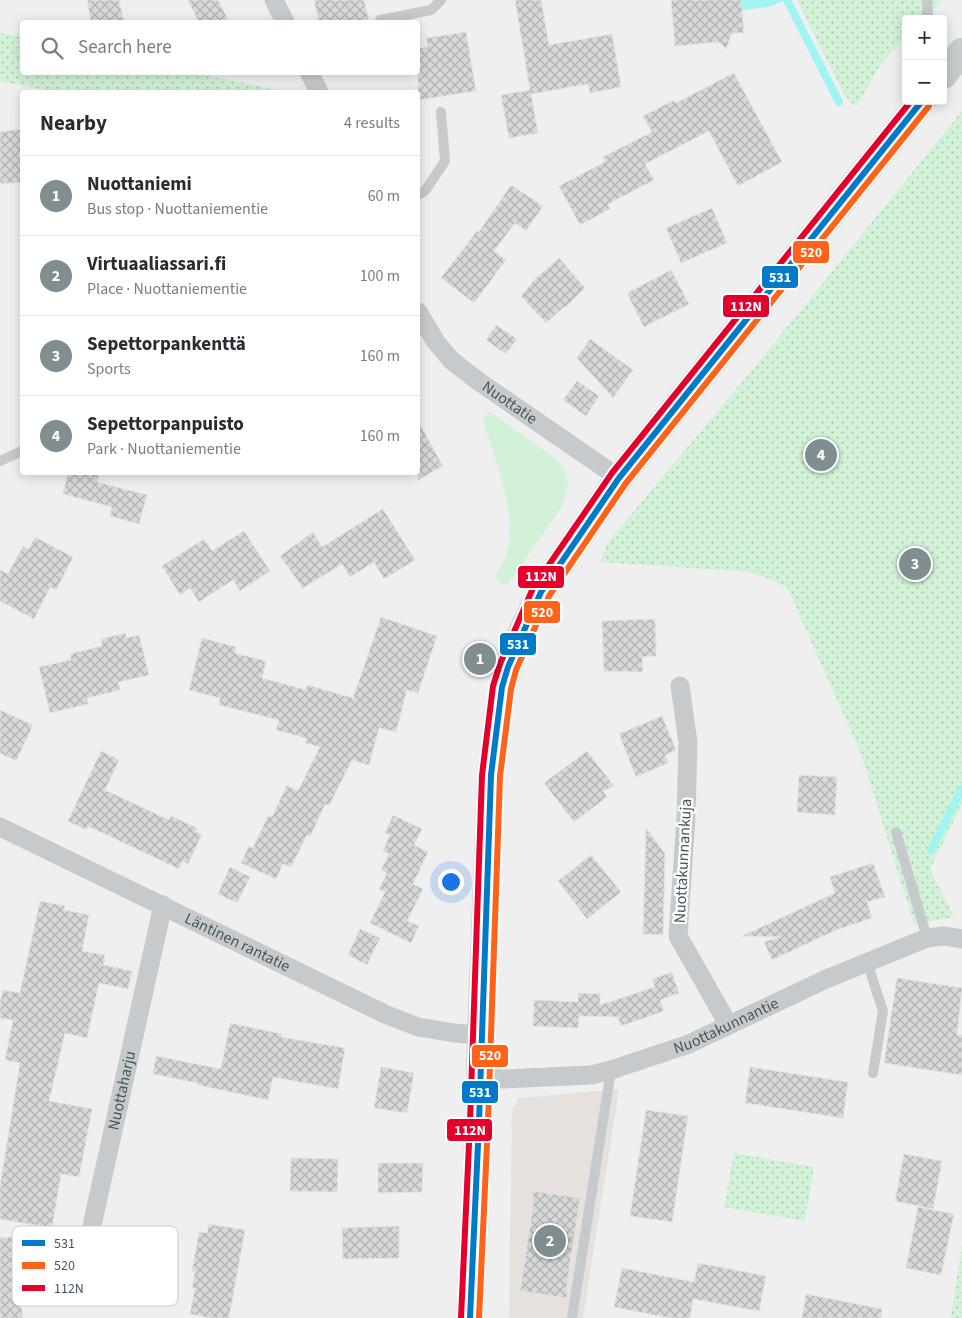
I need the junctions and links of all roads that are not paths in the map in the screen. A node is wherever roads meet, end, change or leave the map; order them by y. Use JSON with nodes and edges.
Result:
{"nodes":[{"id":1,"x":274,"y":0,"type":"edge"},
{"id":2,"x":441,"y":0,"type":"edge"},
{"id":3,"x":927,"y":0,"type":"edge"},
{"id":4,"x":928,"y":15,"type":"edge"},
{"id":5,"x":284,"y":20,"type":"edge"},
{"id":6,"x":380,"y":20,"type":"dead end"},
{"id":7,"x":310,"y":75,"type":"edge"},
{"id":8,"x":318,"y":90,"type":"edge"},
{"id":9,"x":919,"y":105,"type":"edge"},
{"id":10,"x":441,"y":112,"type":"dead end"},
{"id":11,"x":420,"y":194,"type":"edge"},
{"id":12,"x":420,"y":315,"type":"edge"},
{"id":13,"x":20,"y":452,"type":"edge"},
{"id":14,"x":0,"y":461,"type":"edge"},
{"id":15,"x":619,"y":478,"type":"junction"},
{"id":16,"x":680,"y":686,"type":"dead end"},
{"id":17,"x":0,"y":827,"type":"edge"},
{"id":18,"x":896,"y":832,"type":"dead end"},
{"id":19,"x":163,"y":905,"type":"junction"},
{"id":20,"x":927,"y":938,"type":"junction"},
{"id":21,"x":962,"y":939,"type":"edge"},
{"id":22,"x":867,"y":962,"type":"junction"},
{"id":23,"x":728,"y":1024,"type":"junction"},
{"id":24,"x":481,"y":1035,"type":"junction"},
{"id":25,"x":611,"y":1070,"type":"junction"},
{"id":26,"x":873,"y":1073,"type":"dead end"},
{"id":27,"x":481,"y":1078,"type":"junction"},
{"id":28,"x":92,"y":1226,"type":"edge"},
{"id":29,"x":470,"y":1318,"type":"edge"},
{"id":30,"x":572,"y":1318,"type":"edge"}],
"edges":[{"from":1,"to":5,"type":"street"},
{"from":2,"to":6,"type":"lane"},
{"from":3,"to":4,"type":"lane"},
{"from":7,"to":8,"type":"street"},
{"from":9,"to":15,"type":"main road"},
{"from":10,"to":11,"type":"lane"},
{"from":12,"to":15,"type":"street","name":"Nuottatie"},
{"from":13,"to":14,"type":"lane"},
{"from":15,"to":24,"type":"main road"},
{"from":16,"to":23,"type":"street","name":"Nuottakunnankuja"},
{"from":17,"to":19,"type":"street","name":"Läntinen rantatie"},
{"from":18,"to":20,"type":"lane"},
{"from":19,"to":24,"type":"street","name":"Läntinen rantatie"},
{"from":19,"to":28,"type":"street","name":"Nuottaharju"},
{"from":20,"to":21,"type":"street","name":"Nuottakunnantie"},
{"from":20,"to":22,"type":"street","name":"Nuottakunnantie"},
{"from":22,"to":23,"type":"street","name":"Nuottakunnantie"},
{"from":22,"to":26,"type":"lane"},
{"from":23,"to":25,"type":"street","name":"Nuottakunnantie"},
{"from":24,"to":27,"type":"main road"},
{"from":25,"to":27,"type":"street","name":"Nuottakunnantie"},
{"from":25,"to":30,"type":"lane"},
{"from":27,"to":29,"type":"main road"}]}
